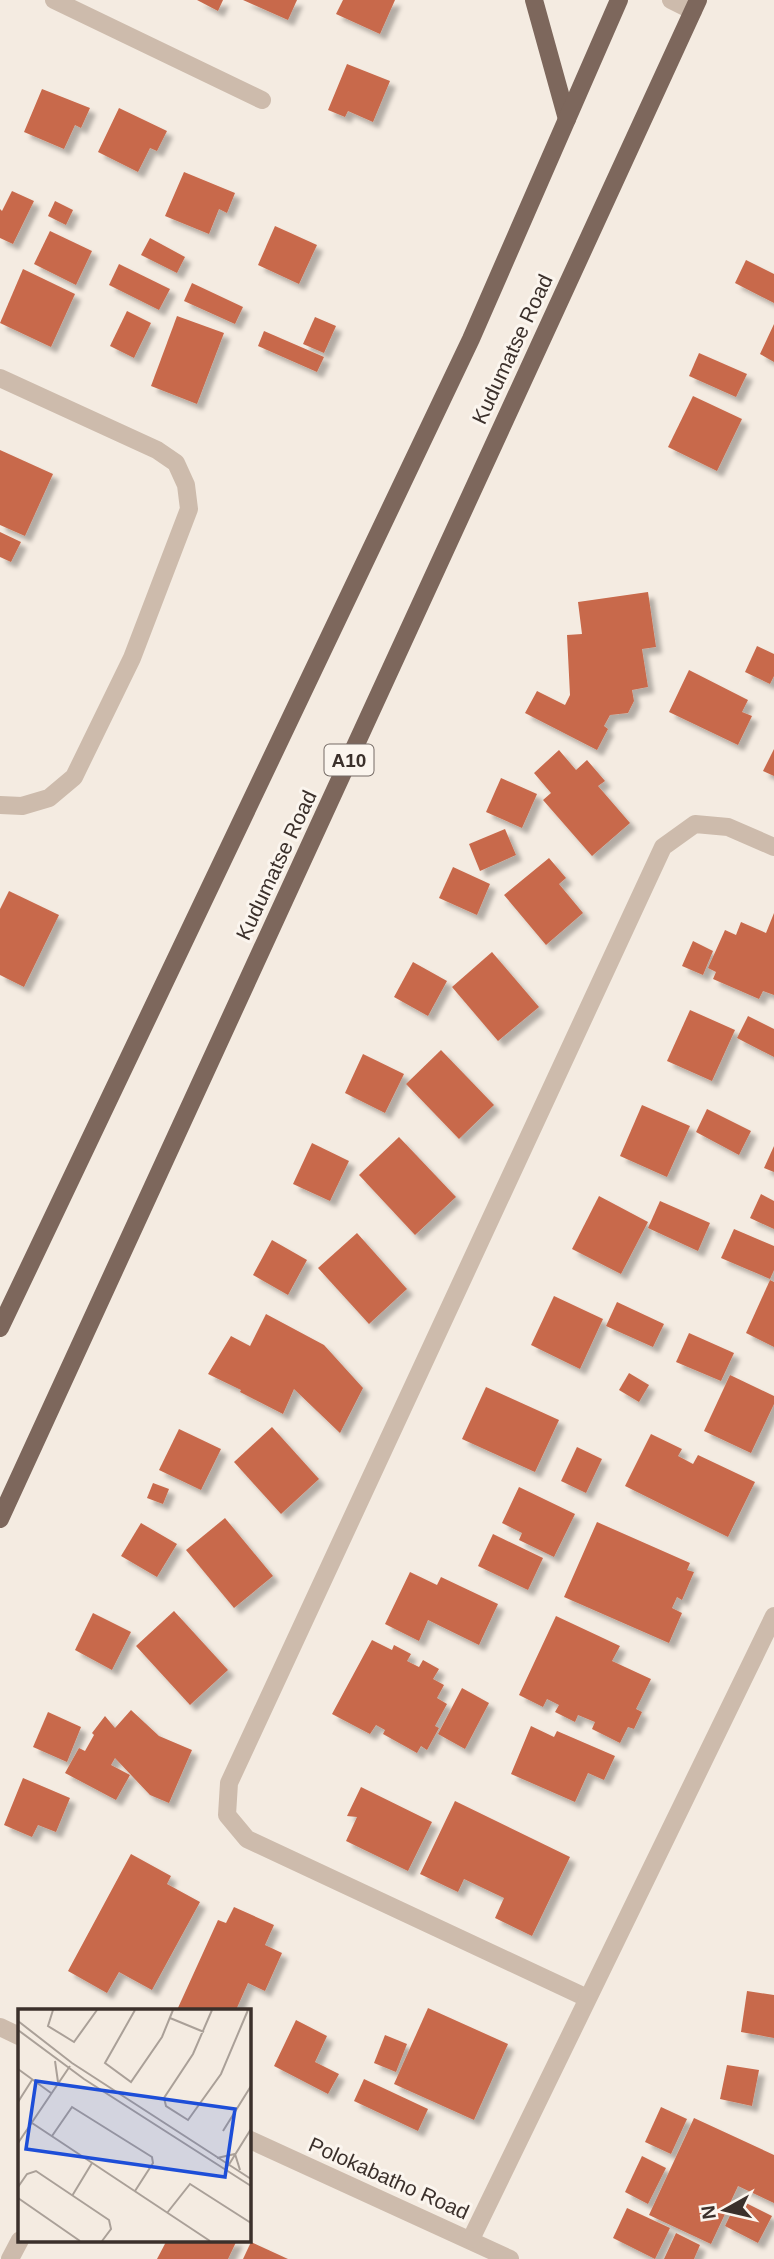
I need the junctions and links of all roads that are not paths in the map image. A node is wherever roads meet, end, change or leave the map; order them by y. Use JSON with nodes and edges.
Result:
{"nodes":[{"id":1,"x":54,"y":0,"type":"edge"},
{"id":2,"x":534,"y":0,"type":"edge"},
{"id":3,"x":619,"y":0,"type":"edge"},
{"id":4,"x":671,"y":0,"type":"edge"},
{"id":5,"x":695,"y":6,"type":"edge"},
{"id":6,"x":262,"y":100,"type":"dead end"},
{"id":7,"x":567,"y":119,"type":"junction"},
{"id":8,"x":0,"y":378,"type":"edge"},
{"id":9,"x":0,"y":805,"type":"edge"},
{"id":10,"x":774,"y":847,"type":"edge"},
{"id":11,"x":0,"y":1328,"type":"edge"},
{"id":12,"x":0,"y":1519,"type":"edge"},
{"id":13,"x":774,"y":1616,"type":"edge"},
{"id":14,"x":587,"y":1998,"type":"junction"},
{"id":15,"x":0,"y":2027,"type":"edge"},
{"id":16,"x":18,"y":2036,"type":"edge"},
{"id":17,"x":250,"y":2140,"type":"edge"},
{"id":18,"x":471,"y":2239,"type":"junction"},
{"id":19,"x":19,"y":2242,"type":"edge"},
{"id":20,"x":10,"y":2259,"type":"edge"},
{"id":21,"x":510,"y":2259,"type":"edge"}],
"edges":[{"from":1,"to":6,"type":"street"},
{"from":2,"to":7,"type":"main road"},
{"from":3,"to":7,"type":"main road","name":"Kudumatse Road"},
{"from":4,"to":5,"type":"street"},
{"from":5,"to":12,"type":"main road","name":"Kudumatse Road","number":"A10"},
{"from":7,"to":11,"type":"main road","name":"Kudumatse Road"},
{"from":8,"to":9,"type":"street"},
{"from":10,"to":14,"type":"street"},
{"from":13,"to":14,"type":"street"},
{"from":14,"to":18,"type":"street"},
{"from":15,"to":16,"type":"street"},
{"from":17,"to":18,"type":"street","name":"Polokabatho Road"},
{"from":18,"to":21,"type":"street","name":"Polokabatho Road"},
{"from":19,"to":20,"type":"street"}]}
